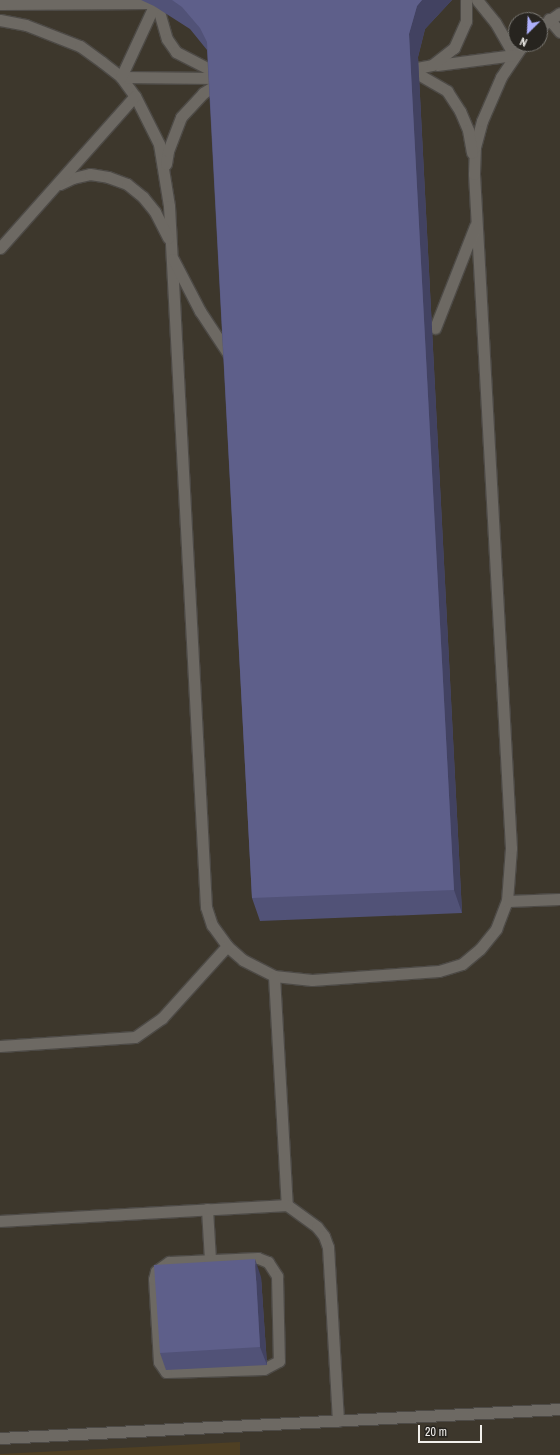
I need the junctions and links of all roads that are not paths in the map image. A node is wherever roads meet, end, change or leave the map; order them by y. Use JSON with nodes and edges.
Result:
{"nodes":[{"id":1,"x":466,"y":0,"type":"edge"},
{"id":2,"x":477,"y":0,"type":"edge"},
{"id":3,"x":0,"y":4,"type":"edge"},
{"id":4,"x":153,"y":6,"type":"junction"},
{"id":5,"x":560,"y":13,"type":"edge"},
{"id":6,"x":549,"y":19,"type":"joint"},
{"id":7,"x":0,"y":20,"type":"edge"},
{"id":8,"x":560,"y":32,"type":"edge"},
{"id":9,"x":516,"y":52,"type":"edge"},
{"id":10,"x":514,"y":55,"type":"junction"},
{"id":11,"x":432,"y":65,"type":"junction"},
{"id":12,"x":121,"y":77,"type":"junction"},
{"id":13,"x":216,"y":79,"type":"junction"},
{"id":14,"x":135,"y":96,"type":"junction"},
{"id":15,"x":165,"y":173,"type":"junction"},
{"id":16,"x":474,"y":174,"type":"junction"},
{"id":17,"x":56,"y":186,"type":"junction"},
{"id":18,"x":476,"y":221,"type":"junction"},
{"id":19,"x":0,"y":248,"type":"edge"},
{"id":20,"x":171,"y":249,"type":"junction"},
{"id":21,"x":435,"y":328,"type":"dead end"},
{"id":22,"x":232,"y":358,"type":"edge"},
{"id":23,"x":560,"y":899,"type":"edge"},
{"id":24,"x":507,"y":901,"type":"junction"},
{"id":25,"x":227,"y":946,"type":"junction"},
{"id":26,"x":274,"y":976,"type":"junction"},
{"id":27,"x":0,"y":1046,"type":"edge"},
{"id":28,"x":287,"y":1205,"type":"junction"},
{"id":29,"x":207,"y":1209,"type":"junction"},
{"id":30,"x":0,"y":1221,"type":"edge"},
{"id":31,"x":210,"y":1260,"type":"junction"},
{"id":32,"x":560,"y":1409,"type":"edge"},
{"id":33,"x":338,"y":1421,"type":"junction"},
{"id":34,"x":0,"y":1438,"type":"edge"}],
"edges":[{"from":1,"to":11,"type":"lane"},
{"from":2,"to":10,"type":"lane"},
{"from":3,"to":4,"type":"lane"},
{"from":4,"to":12,"type":"lane"},
{"from":4,"to":13,"type":"lane"},
{"from":5,"to":6,"type":"lane"},
{"from":6,"to":8,"type":"lane"},
{"from":7,"to":12,"type":"lane"},
{"from":9,"to":10,"type":"lane"},
{"from":10,"to":11,"type":"lane"},
{"from":10,"to":16,"type":"lane"},
{"from":11,"to":16,"type":"lane"},
{"from":12,"to":13,"type":"lane"},
{"from":12,"to":14,"type":"lane"},
{"from":13,"to":15,"type":"lane"},
{"from":14,"to":15,"type":"lane"},
{"from":14,"to":17,"type":"lane"},
{"from":15,"to":20,"type":"lane"},
{"from":16,"to":18,"type":"lane"},
{"from":17,"to":19,"type":"lane"},
{"from":17,"to":20,"type":"lane"},
{"from":18,"to":21,"type":"lane"},
{"from":18,"to":24,"type":"lane"},
{"from":20,"to":22,"type":"lane"},
{"from":20,"to":25,"type":"lane"},
{"from":23,"to":24,"type":"lane"},
{"from":24,"to":26,"type":"lane"},
{"from":25,"to":26,"type":"lane"},
{"from":25,"to":27,"type":"lane"},
{"from":26,"to":28,"type":"lane"},
{"from":28,"to":29,"type":"lane"},
{"from":28,"to":33,"type":"lane"},
{"from":29,"to":30,"type":"lane"},
{"from":29,"to":31,"type":"lane"},
{"from":31,"to":31,"type":"lane"},
{"from":32,"to":33,"type":"lane"},
{"from":33,"to":34,"type":"lane"}]}
